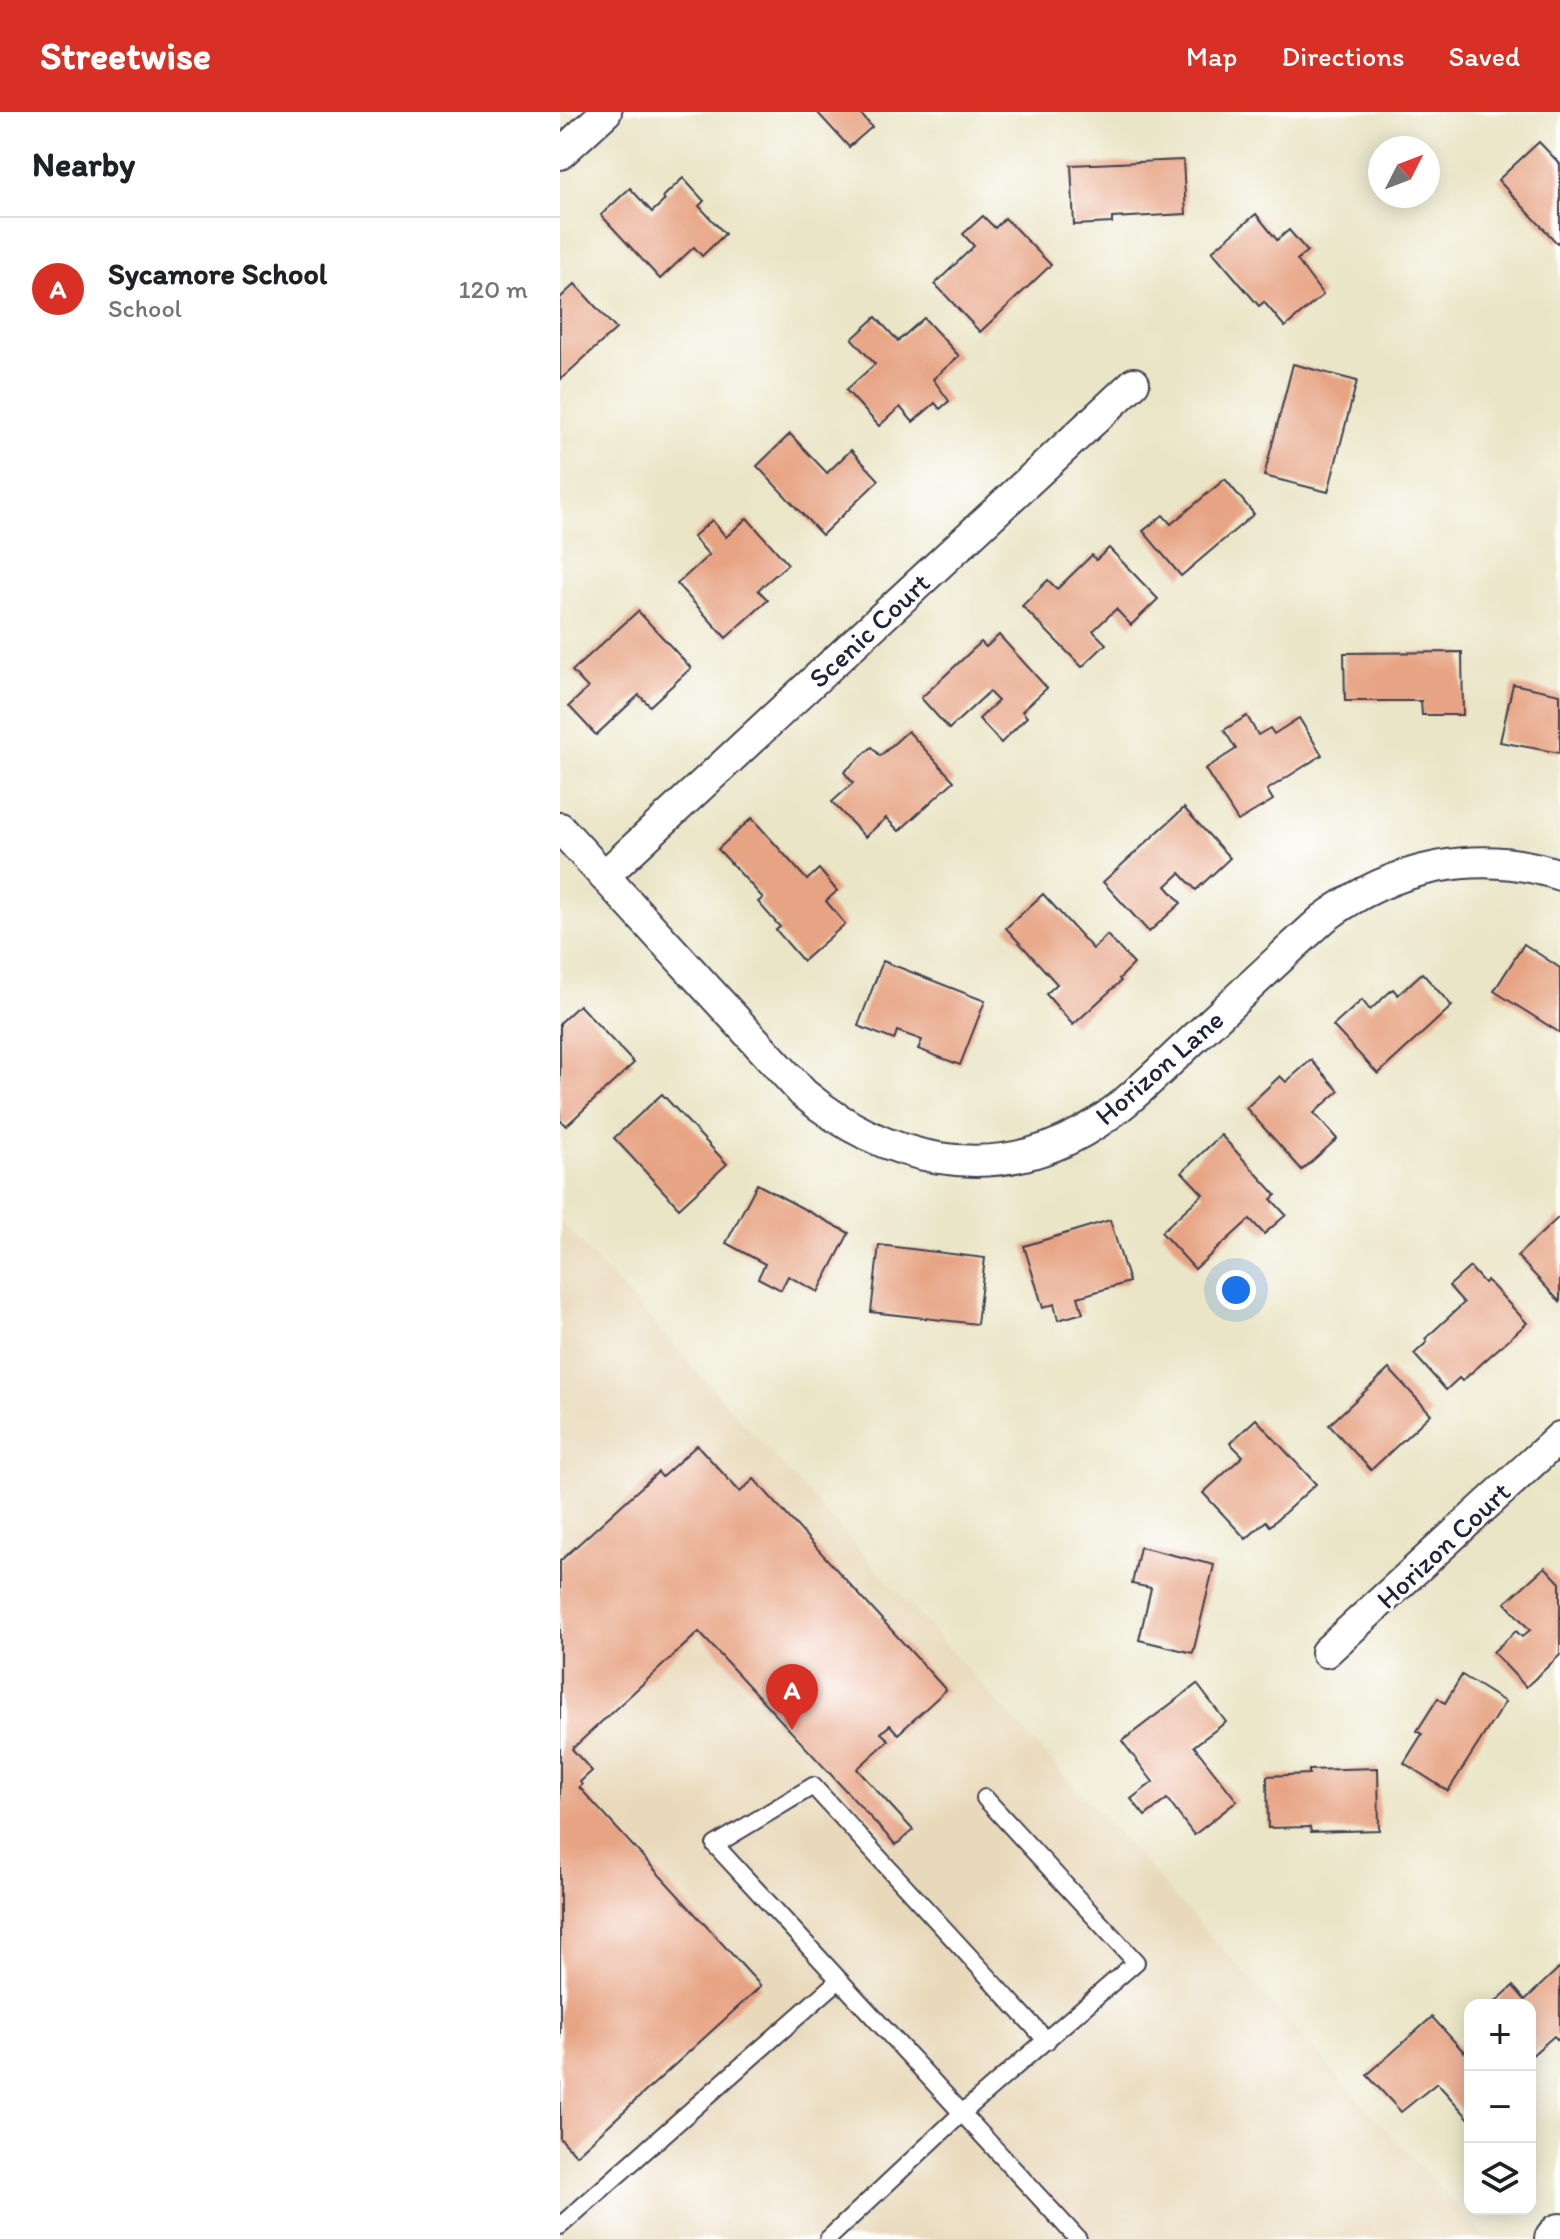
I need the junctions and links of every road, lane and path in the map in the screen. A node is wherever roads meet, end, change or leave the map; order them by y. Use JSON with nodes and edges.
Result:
{"nodes":[{"id":1,"x":606,"y":112,"type":"edge"},
{"id":2,"x":560,"y":154,"type":"edge"},
{"id":3,"x":1134,"y":383,"type":"dead end"},
{"id":4,"x":560,"y":828,"type":"edge"},
{"id":5,"x":1560,"y":875,"type":"edge"},
{"id":6,"x":604,"y":876,"type":"junction"},
{"id":7,"x":1560,"y":1437,"type":"edge"},
{"id":8,"x":1326,"y":1652,"type":"dead end"},
{"id":9,"x":985,"y":1798,"type":"dead end"},
{"id":10,"x":839,"y":1980,"type":"junction"},
{"id":11,"x":1047,"y":2041,"type":"junction"},
{"id":12,"x":962,"y":2113,"type":"junction"},
{"id":13,"x":560,"y":2226,"type":"edge"},
{"id":14,"x":828,"y":2239,"type":"edge"},
{"id":15,"x":1078,"y":2239,"type":"edge"}],
"edges":[{"from":1,"to":2,"type":"street"},
{"from":3,"to":6,"type":"street","name":"Scenic Court"},
{"from":4,"to":6,"type":"street","name":"Horizon Lane"},
{"from":5,"to":6,"type":"street","name":"Horizon Lane"},
{"from":7,"to":8,"type":"street","name":"Horizon Court"},
{"from":9,"to":11,"type":"lane"},
{"from":10,"to":11,"type":"lane"},
{"from":10,"to":12,"type":"lane"},
{"from":10,"to":13,"type":"lane"},
{"from":11,"to":12,"type":"lane"},
{"from":12,"to":14,"type":"lane"},
{"from":12,"to":15,"type":"lane"}]}
